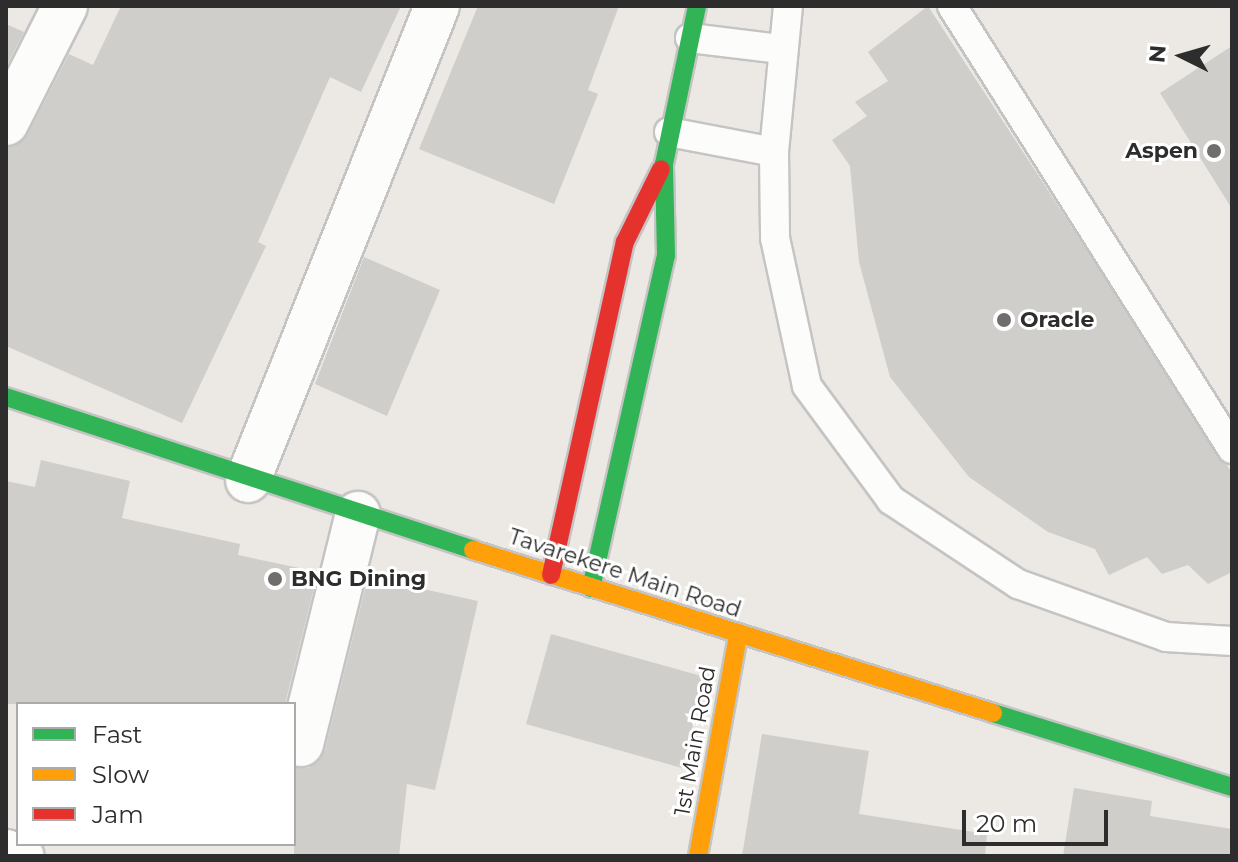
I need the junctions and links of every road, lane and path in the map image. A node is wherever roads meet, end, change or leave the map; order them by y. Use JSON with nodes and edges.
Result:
{"nodes":[{"id":1,"x":65,"y":6,"type":"edge"},
{"id":2,"x":437,"y":6,"type":"edge"},
{"id":3,"x":697,"y":6,"type":"edge"},
{"id":4,"x":788,"y":6,"type":"edge"},
{"id":5,"x":952,"y":6,"type":"edge"},
{"id":6,"x":690,"y":38,"type":"junction"},
{"id":7,"x":781,"y":49,"type":"junction"},
{"id":8,"x":6,"y":123,"type":"edge"},
{"id":9,"x":669,"y":132,"type":"junction"},
{"id":10,"x":774,"y":152,"type":"junction"},
{"id":11,"x":664,"y":164,"type":"junction"},
{"id":12,"x":6,"y":397,"type":"edge"},
{"id":13,"x":1232,"y":449,"type":"edge"},
{"id":14,"x":248,"y":480,"type":"junction"},
{"id":15,"x":358,"y":514,"type":"junction"},
{"id":16,"x":551,"y":575,"type":"junction"},
{"id":17,"x":591,"y":588,"type":"junction"},
{"id":18,"x":738,"y":635,"type":"junction"},
{"id":19,"x":1232,"y":641,"type":"edge"},
{"id":20,"x":301,"y":744,"type":"dead end"},
{"id":21,"x":1232,"y":787,"type":"edge"},
{"id":22,"x":6,"y":852,"type":"edge"},
{"id":23,"x":21,"y":856,"type":"edge"},
{"id":24,"x":698,"y":856,"type":"edge"}],
"edges":[{"from":1,"to":8,"type":"street"},
{"from":2,"to":14,"type":"street"},
{"from":3,"to":6,"type":"main road"},
{"from":4,"to":7,"type":"lane"},
{"from":5,"to":13,"type":"lane"},
{"from":6,"to":7,"type":"lane"},
{"from":6,"to":9,"type":"main road"},
{"from":7,"to":10,"type":"lane"},
{"from":9,"to":10,"type":"lane"},
{"from":9,"to":11,"type":"main road"},
{"from":10,"to":19,"type":"lane"},
{"from":11,"to":16,"type":"main road"},
{"from":11,"to":17,"type":"main road"},
{"from":12,"to":14,"type":"main road","name":"Tavarekere Main Road"},
{"from":14,"to":15,"type":"main road","name":"Tavarekere Main Road"},
{"from":15,"to":16,"type":"main road","name":"Tavarekere Main Road"},
{"from":15,"to":20,"type":"street"},
{"from":16,"to":17,"type":"main road","name":"Tavarekere Main Road"},
{"from":17,"to":18,"type":"main road","name":"Tavarekere Main Road"},
{"from":18,"to":21,"type":"main road","name":"Tavarekere Main Road"},
{"from":18,"to":24,"type":"main road","name":"1st Main Road"},
{"from":22,"to":23,"type":"street"}]}
